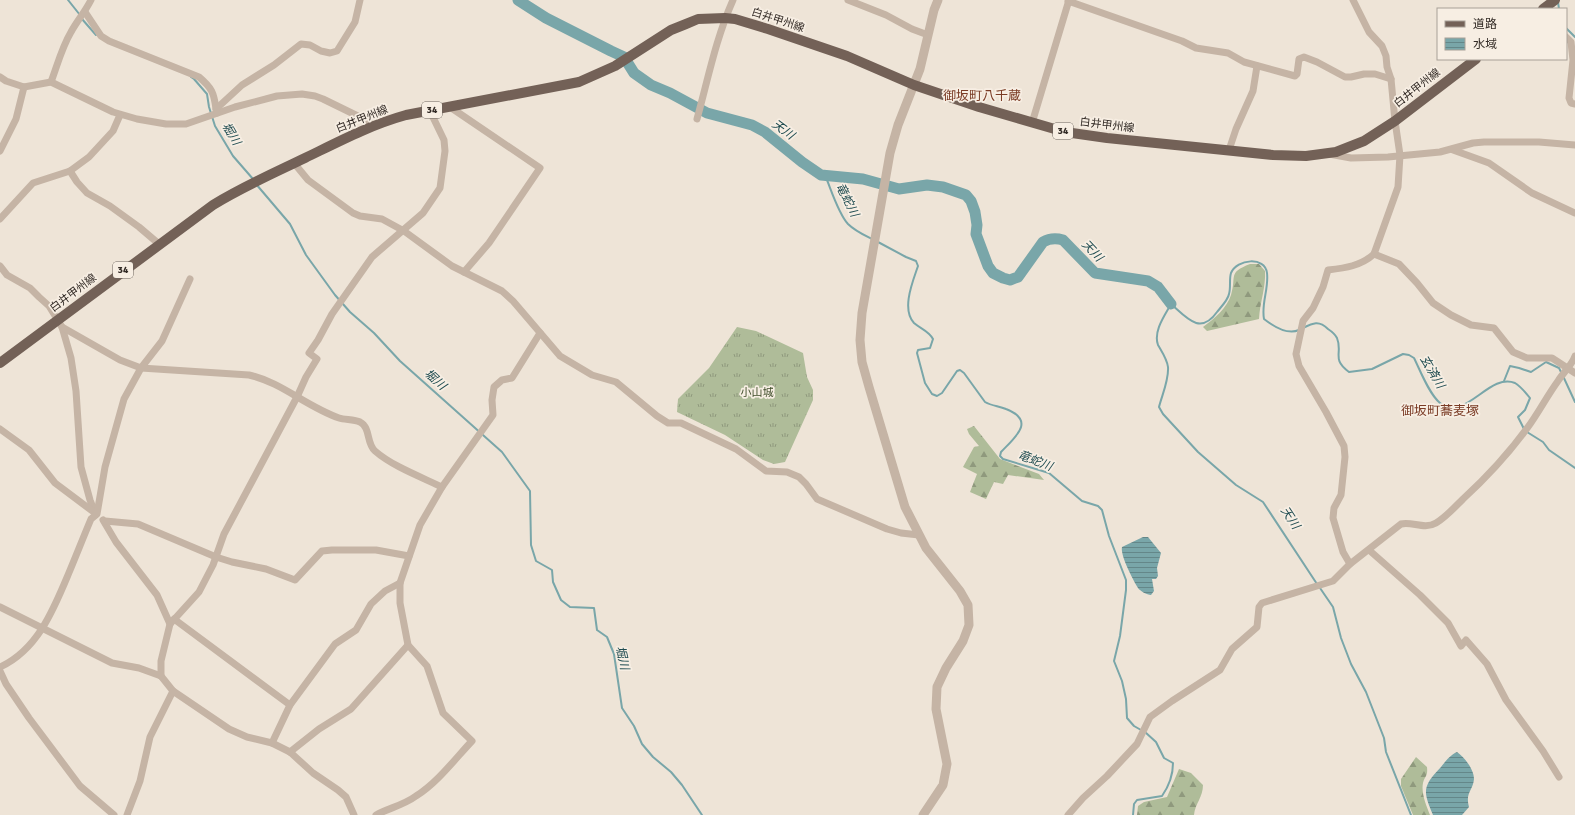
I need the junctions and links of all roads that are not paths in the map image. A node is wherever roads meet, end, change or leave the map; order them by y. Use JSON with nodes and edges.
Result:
{"nodes":[{"id":1,"x":91,"y":0,"type":"edge"},
{"id":2,"x":360,"y":0,"type":"edge"},
{"id":3,"x":733,"y":0,"type":"edge"},
{"id":4,"x":850,"y":0,"type":"edge"},
{"id":5,"x":938,"y":0,"type":"edge"},
{"id":6,"x":1353,"y":0,"type":"edge"},
{"id":7,"x":1069,"y":1,"type":"edge"},
{"id":8,"x":84,"y":13,"type":"junction"},
{"id":9,"x":725,"y":18,"type":"junction"},
{"id":10,"x":928,"y":36,"type":"junction"},
{"id":11,"x":1567,"y":38,"type":"edge"},
{"id":12,"x":1475,"y":60,"type":"edge"},
{"id":13,"x":1257,"y":66,"type":"junction"},
{"id":14,"x":0,"y":76,"type":"edge"},
{"id":15,"x":1391,"y":79,"type":"junction"},
{"id":16,"x":51,"y":82,"type":"junction"},
{"id":17,"x":914,"y":85,"type":"junction"},
{"id":18,"x":24,"y":87,"type":"junction"},
{"id":19,"x":1575,"y":104,"type":"edge"},
{"id":20,"x":450,"y":107,"type":"junction"},
{"id":21,"x":430,"y":111,"type":"junction"},
{"id":22,"x":216,"y":112,"type":"junction"},
{"id":23,"x":120,"y":115,"type":"junction"},
{"id":24,"x":697,"y":119,"type":"dead end"},
{"id":25,"x":1395,"y":121,"type":"junction"},
{"id":26,"x":1032,"y":123,"type":"junction"},
{"id":27,"x":373,"y":126,"type":"junction"},
{"id":28,"x":1575,"y":145,"type":"edge"},
{"id":29,"x":0,"y":150,"type":"edge"},
{"id":30,"x":1229,"y":150,"type":"junction"},
{"id":31,"x":1452,"y":150,"type":"junction"},
{"id":32,"x":1328,"y":154,"type":"junction"},
{"id":33,"x":1400,"y":155,"type":"junction"},
{"id":34,"x":294,"y":163,"type":"junction"},
{"id":35,"x":70,"y":171,"type":"junction"},
{"id":36,"x":1575,"y":213,"type":"edge"},
{"id":37,"x":0,"y":218,"type":"edge"},
{"id":38,"x":404,"y":231,"type":"junction"},
{"id":39,"x":159,"y":244,"type":"junction"},
{"id":40,"x":1374,"y":254,"type":"junction"},
{"id":41,"x":0,"y":266,"type":"edge"},
{"id":42,"x":464,"y":272,"type":"junction"},
{"id":43,"x":190,"y":279,"type":"dead end"},
{"id":44,"x":60,"y":324,"type":"junction"},
{"id":45,"x":540,"y":333,"type":"junction"},
{"id":46,"x":1575,"y":356,"type":"edge"},
{"id":47,"x":0,"y":363,"type":"edge"},
{"id":48,"x":141,"y":368,"type":"junction"},
{"id":49,"x":1566,"y":370,"type":"junction"},
{"id":50,"x":1575,"y":373,"type":"edge"},
{"id":51,"x":297,"y":397,"type":"junction"},
{"id":52,"x":0,"y":429,"type":"edge"},
{"id":53,"x":442,"y":487,"type":"junction"},
{"id":54,"x":96,"y":514,"type":"junction"},
{"id":55,"x":105,"y":521,"type":"junction"},
{"id":56,"x":919,"y":535,"type":"junction"},
{"id":57,"x":1369,"y":550,"type":"junction"},
{"id":58,"x":409,"y":556,"type":"junction"},
{"id":59,"x":216,"y":557,"type":"junction"},
{"id":60,"x":1350,"y":564,"type":"junction"},
{"id":61,"x":400,"y":583,"type":"junction"},
{"id":62,"x":0,"y":606,"type":"edge"},
{"id":63,"x":172,"y":622,"type":"junction"},
{"id":64,"x":43,"y":629,"type":"junction"},
{"id":65,"x":408,"y":645,"type":"junction"},
{"id":66,"x":0,"y":667,"type":"edge"},
{"id":67,"x":0,"y":671,"type":"edge"},
{"id":68,"x":161,"y":676,"type":"junction"},
{"id":69,"x":173,"y":691,"type":"junction"},
{"id":70,"x":290,"y":705,"type":"junction"},
{"id":71,"x":272,"y":743,"type":"junction"},
{"id":72,"x":290,"y":752,"type":"junction"},
{"id":73,"x":1559,"y":777,"type":"dead end"},
{"id":74,"x":114,"y":815,"type":"edge"},
{"id":75,"x":127,"y":815,"type":"edge"},
{"id":76,"x":354,"y":815,"type":"edge"},
{"id":77,"x":376,"y":815,"type":"edge"},
{"id":78,"x":923,"y":815,"type":"edge"},
{"id":79,"x":1068,"y":815,"type":"edge"}],
"edges":[{"from":1,"to":8,"type":"street"},
{"from":2,"to":22,"type":"street"},
{"from":3,"to":9,"type":"street"},
{"from":4,"to":10,"type":"street"},
{"from":5,"to":10,"type":"street"},
{"from":6,"to":15,"type":"street"},
{"from":7,"to":13,"type":"street"},
{"from":7,"to":26,"type":"street"},
{"from":8,"to":16,"type":"street"},
{"from":8,"to":22,"type":"street"},
{"from":9,"to":17,"type":"main road","name":"白井甲州線","number":"34"},
{"from":9,"to":20,"type":"main road","name":"白井甲州線","number":"34"},
{"from":9,"to":24,"type":"street"},
{"from":10,"to":17,"type":"street"},
{"from":11,"to":19,"type":"street"},
{"from":12,"to":25,"type":"main road","name":"白井甲州線","number":"34"},
{"from":13,"to":15,"type":"street"},
{"from":13,"to":30,"type":"street"},
{"from":14,"to":18,"type":"street"},
{"from":15,"to":25,"type":"street"},
{"from":16,"to":18,"type":"street"},
{"from":16,"to":23,"type":"street"},
{"from":17,"to":26,"type":"main road","name":"白井甲州線","number":"34"},
{"from":17,"to":56,"type":"street"},
{"from":18,"to":29,"type":"street"},
{"from":20,"to":21,"type":"main road","name":"白井甲州線","number":"34"},
{"from":20,"to":42,"type":"street"},
{"from":21,"to":27,"type":"main road","name":"白井甲州線","number":"34"},
{"from":21,"to":38,"type":"street"},
{"from":22,"to":23,"type":"street"},
{"from":22,"to":27,"type":"street"},
{"from":23,"to":35,"type":"street"},
{"from":25,"to":32,"type":"main road","name":"白井甲州線","number":"34"},
{"from":25,"to":33,"type":"street"},
{"from":26,"to":30,"type":"main road","name":"白井甲州線","number":"34"},
{"from":27,"to":34,"type":"main road","name":"白井甲州線","number":"34"},
{"from":28,"to":31,"type":"street"},
{"from":30,"to":32,"type":"main road","name":"白井甲州線","number":"34"},
{"from":31,"to":33,"type":"street"},
{"from":31,"to":36,"type":"street"},
{"from":32,"to":33,"type":"street"},
{"from":33,"to":40,"type":"street"},
{"from":34,"to":38,"type":"street"},
{"from":34,"to":39,"type":"main road","name":"白井甲州線","number":"34"},
{"from":35,"to":37,"type":"street"},
{"from":35,"to":39,"type":"street"},
{"from":38,"to":42,"type":"street"},
{"from":38,"to":51,"type":"street"},
{"from":39,"to":44,"type":"main road","name":"白井甲州線","number":"34"},
{"from":40,"to":49,"type":"street"},
{"from":40,"to":60,"type":"street"},
{"from":41,"to":44,"type":"street"},
{"from":42,"to":45,"type":"street"},
{"from":43,"to":48,"type":"street"},
{"from":44,"to":47,"type":"main road","name":"白井甲州線","number":"34"},
{"from":44,"to":48,"type":"street"},
{"from":44,"to":54,"type":"street"},
{"from":45,"to":53,"type":"street"},
{"from":45,"to":56,"type":"street"},
{"from":46,"to":49,"type":"street"},
{"from":48,"to":51,"type":"street"},
{"from":48,"to":54,"type":"street"},
{"from":49,"to":50,"type":"street"},
{"from":49,"to":57,"type":"street"},
{"from":51,"to":53,"type":"street"},
{"from":51,"to":59,"type":"street"},
{"from":52,"to":54,"type":"street"},
{"from":53,"to":58,"type":"street"},
{"from":54,"to":55,"type":"street"},
{"from":54,"to":64,"type":"street"},
{"from":55,"to":59,"type":"street"},
{"from":55,"to":63,"type":"street"},
{"from":56,"to":78,"type":"street"},
{"from":57,"to":60,"type":"street"},
{"from":57,"to":73,"type":"street"},
{"from":58,"to":59,"type":"street"},
{"from":58,"to":61,"type":"street"},
{"from":59,"to":63,"type":"street"},
{"from":60,"to":79,"type":"street"},
{"from":61,"to":65,"type":"street"},
{"from":61,"to":70,"type":"street"},
{"from":62,"to":64,"type":"street"},
{"from":63,"to":68,"type":"street"},
{"from":63,"to":70,"type":"street"},
{"from":64,"to":66,"type":"street"},
{"from":64,"to":68,"type":"street"},
{"from":65,"to":72,"type":"street"},
{"from":65,"to":77,"type":"street"},
{"from":67,"to":74,"type":"street"},
{"from":68,"to":69,"type":"street"},
{"from":69,"to":71,"type":"street"},
{"from":69,"to":75,"type":"street"},
{"from":70,"to":71,"type":"street"},
{"from":71,"to":72,"type":"street"},
{"from":72,"to":76,"type":"street"}]}
